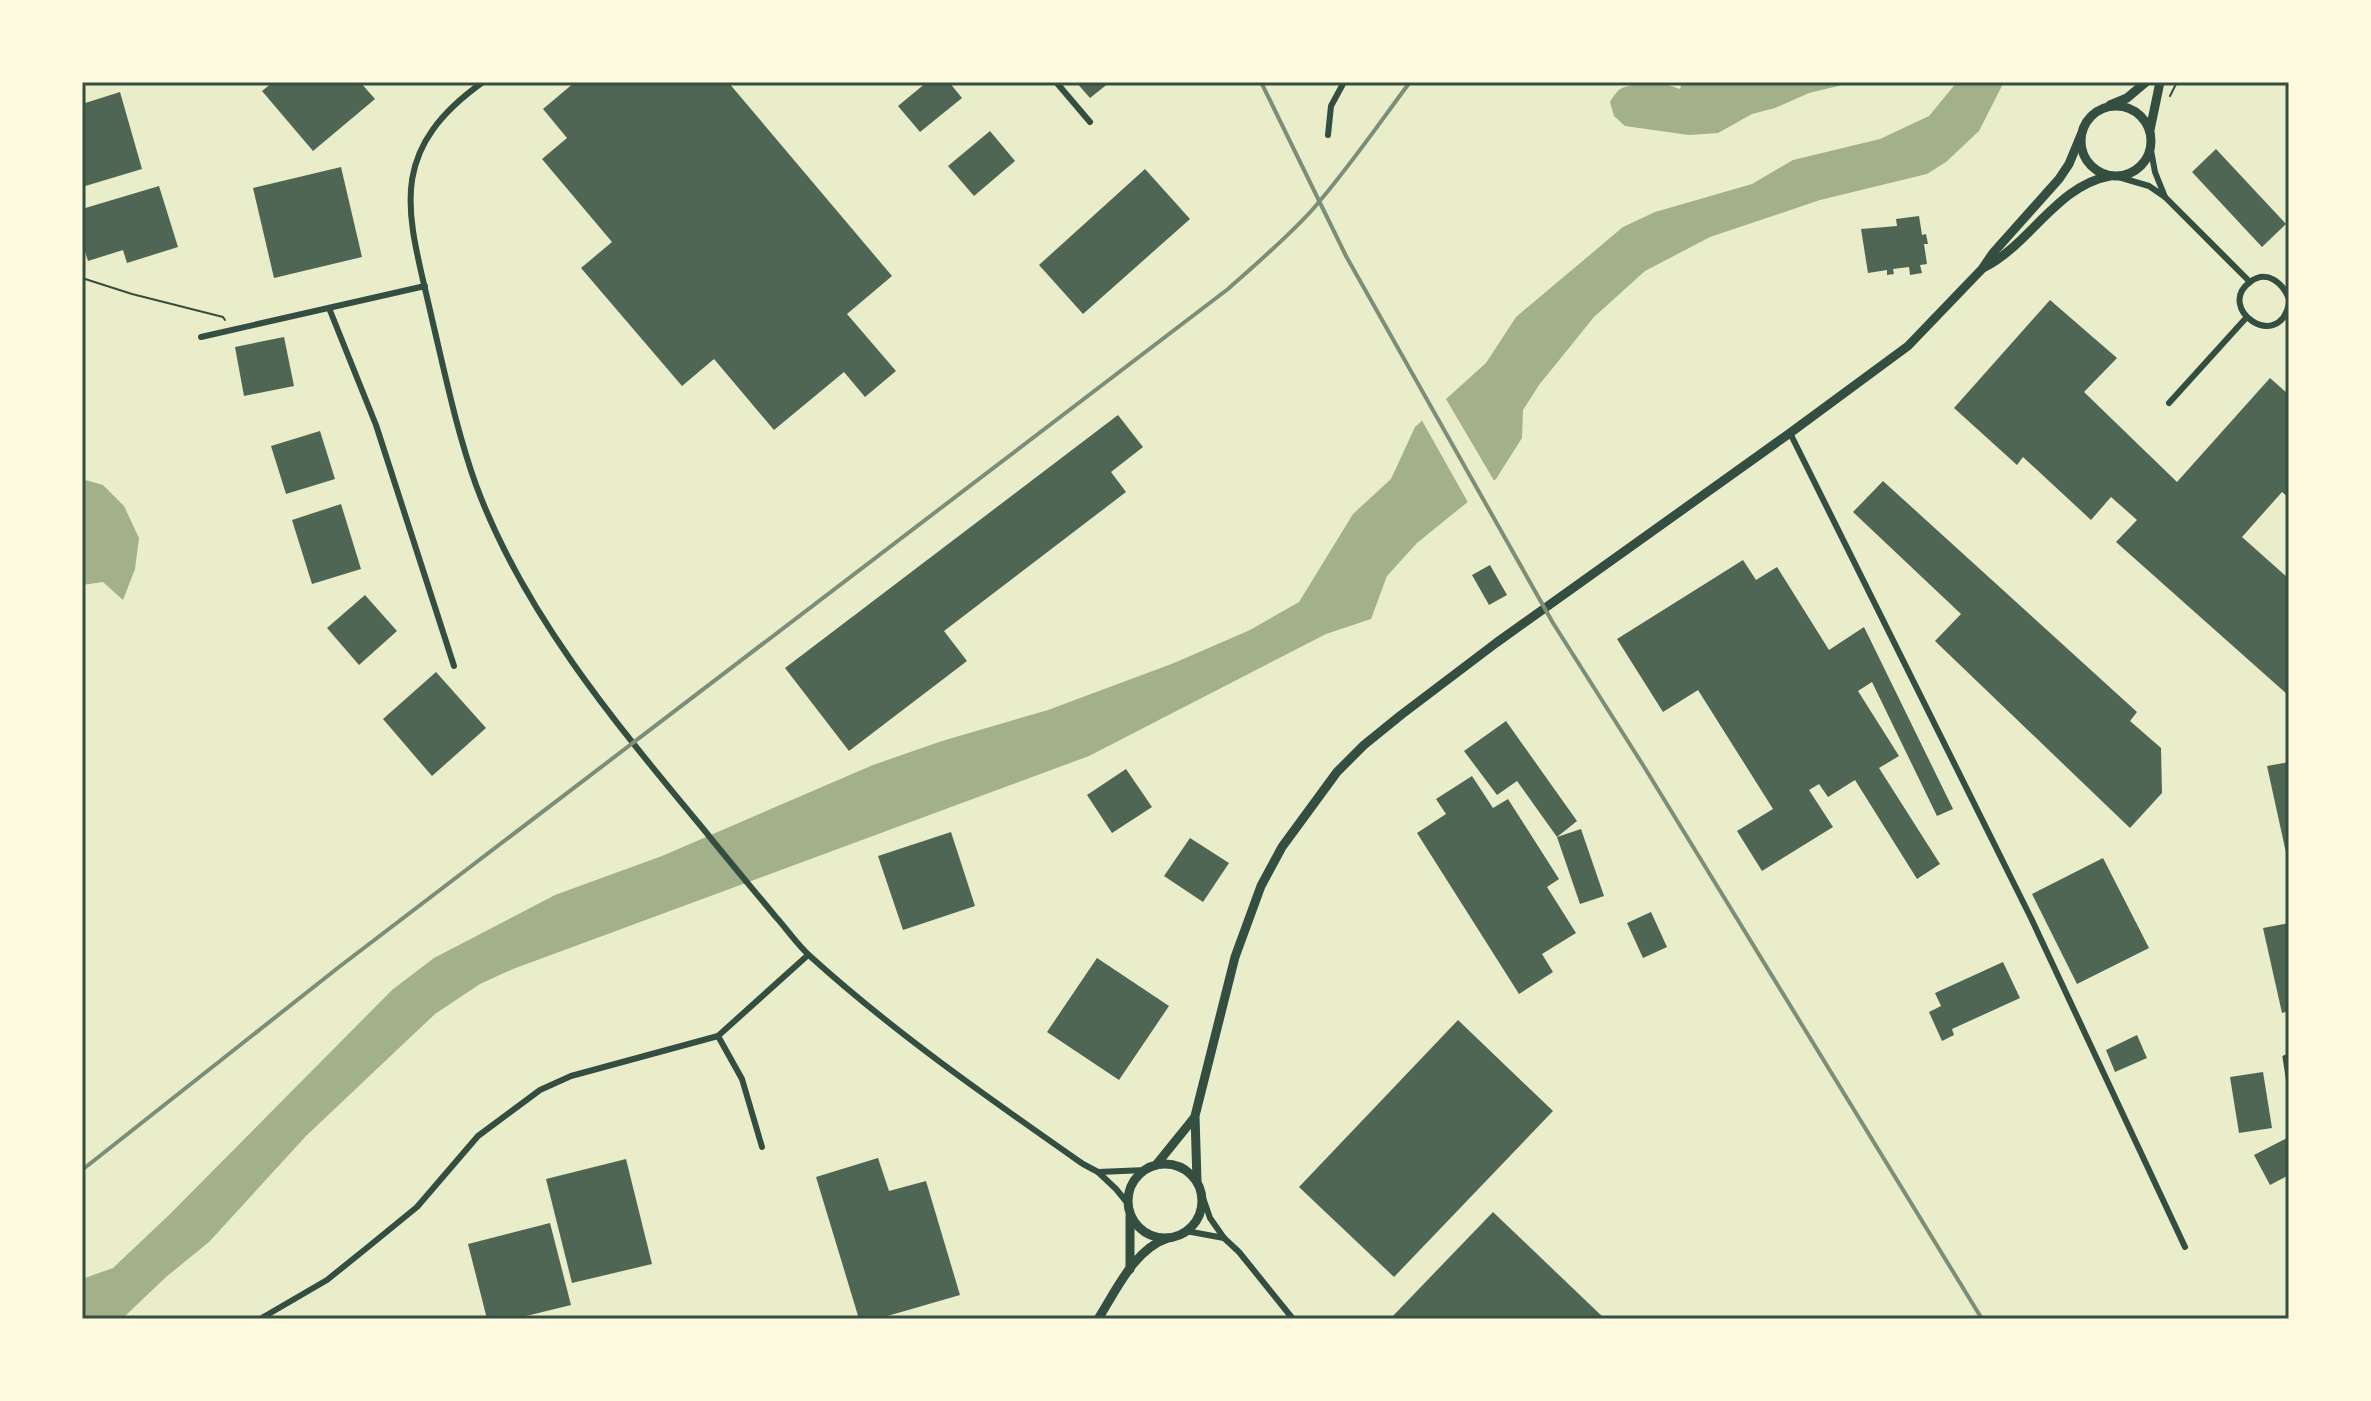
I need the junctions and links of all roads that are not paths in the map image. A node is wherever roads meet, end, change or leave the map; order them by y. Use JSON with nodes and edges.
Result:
{"nodes":[{"id":1,"x":483,"y":82,"type":"edge"},
{"id":2,"x":1056,"y":82,"type":"edge"},
{"id":3,"x":1344,"y":82,"type":"edge"},
{"id":4,"x":2146,"y":82,"type":"edge"},
{"id":5,"x":2160,"y":82,"type":"edge"},
{"id":6,"x":2100,"y":110,"type":"junction"},
{"id":7,"x":1090,"y":122,"type":"dead end"},
{"id":8,"x":2150,"y":133,"type":"junction"},
{"id":9,"x":1328,"y":135,"type":"dead end"},
{"id":10,"x":2081,"y":135,"type":"junction"},
{"id":11,"x":2150,"y":145,"type":"junction"},
{"id":12,"x":2115,"y":176,"type":"junction"},
{"id":13,"x":2165,"y":197,"type":"junction"},
{"id":14,"x":1982,"y":269,"type":"junction"},
{"id":15,"x":2250,"y":282,"type":"junction"},
{"id":16,"x":2287,"y":284,"type":"edge"},
{"id":17,"x":425,"y":286,"type":"junction"},
{"id":18,"x":2289,"y":302,"type":"edge"},
{"id":19,"x":329,"y":308,"type":"junction"},
{"id":20,"x":2246,"y":318,"type":"junction"},
{"id":21,"x":2284,"y":318,"type":"junction"},
{"id":22,"x":2289,"y":325,"type":"edge"},
{"id":23,"x":201,"y":337,"type":"dead end"},
{"id":24,"x":2169,"y":403,"type":"dead end"},
{"id":25,"x":1790,"y":433,"type":"junction"},
{"id":26,"x":454,"y":666,"type":"dead end"},
{"id":27,"x":808,"y":955,"type":"junction"},
{"id":28,"x":718,"y":1036,"type":"junction"},
{"id":29,"x":2289,"y":1055,"type":"edge"},
{"id":30,"x":2289,"y":1090,"type":"edge"},
{"id":31,"x":1195,"y":1116,"type":"junction"},
{"id":32,"x":762,"y":1147,"type":"dead end"},
{"id":33,"x":1156,"y":1165,"type":"junction"},
{"id":34,"x":1146,"y":1170,"type":"junction"},
{"id":35,"x":1098,"y":1172,"type":"junction"},
{"id":36,"x":1197,"y":1181,"type":"junction"},
{"id":37,"x":1201,"y":1192,"type":"junction"},
{"id":38,"x":1129,"y":1208,"type":"junction"},
{"id":39,"x":1186,"y":1231,"type":"junction"},
{"id":40,"x":1175,"y":1236,"type":"junction"},
{"id":41,"x":1224,"y":1238,"type":"junction"},
{"id":42,"x":2185,"y":1247,"type":"dead end"},
{"id":43,"x":1130,"y":1269,"type":"junction"},
{"id":44,"x":260,"y":1319,"type":"edge"},
{"id":45,"x":1098,"y":1319,"type":"edge"},
{"id":46,"x":1293,"y":1319,"type":"edge"}],
"edges":[{"from":1,"to":17,"type":"street"},
{"from":2,"to":7,"type":"street"},
{"from":3,"to":9,"type":"street"},
{"from":4,"to":6,"type":"main road"},
{"from":5,"to":8,"type":"main road"},
{"from":6,"to":8,"type":"main road"},
{"from":6,"to":10,"type":"main road"},
{"from":8,"to":11,"type":"main road"},
{"from":10,"to":12,"type":"main road"},
{"from":10,"to":14,"type":"main road"},
{"from":11,"to":12,"type":"main road"},
{"from":11,"to":13,"type":"street"},
{"from":12,"to":13,"type":"street"},
{"from":12,"to":14,"type":"main road"},
{"from":13,"to":15,"type":"street"},
{"from":14,"to":25,"type":"main road"},
{"from":15,"to":16,"type":"street"},
{"from":15,"to":20,"type":"street"},
{"from":16,"to":18,"type":"street"},
{"from":17,"to":19,"type":"street"},
{"from":17,"to":27,"type":"street"},
{"from":18,"to":21,"type":"street"},
{"from":19,"to":23,"type":"street"},
{"from":19,"to":26,"type":"street"},
{"from":20,"to":21,"type":"street"},
{"from":20,"to":24,"type":"street"},
{"from":21,"to":22,"type":"street"},
{"from":25,"to":31,"type":"main road"},
{"from":25,"to":42,"type":"street"},
{"from":27,"to":28,"type":"street"},
{"from":27,"to":35,"type":"street"},
{"from":28,"to":32,"type":"street"},
{"from":28,"to":44,"type":"street"},
{"from":29,"to":30,"type":"lane"},
{"from":31,"to":33,"type":"main road"},
{"from":31,"to":36,"type":"main road"},
{"from":33,"to":34,"type":"main road"},
{"from":33,"to":36,"type":"main road"},
{"from":34,"to":35,"type":"street"},
{"from":34,"to":38,"type":"main road"},
{"from":35,"to":38,"type":"street"},
{"from":36,"to":37,"type":"main road"},
{"from":37,"to":39,"type":"main road"},
{"from":37,"to":41,"type":"street"},
{"from":38,"to":40,"type":"main road"},
{"from":38,"to":43,"type":"main road"},
{"from":39,"to":40,"type":"main road"},
{"from":39,"to":41,"type":"street"},
{"from":40,"to":43,"type":"main road"},
{"from":41,"to":46,"type":"street"},
{"from":43,"to":45,"type":"main road"}]}
